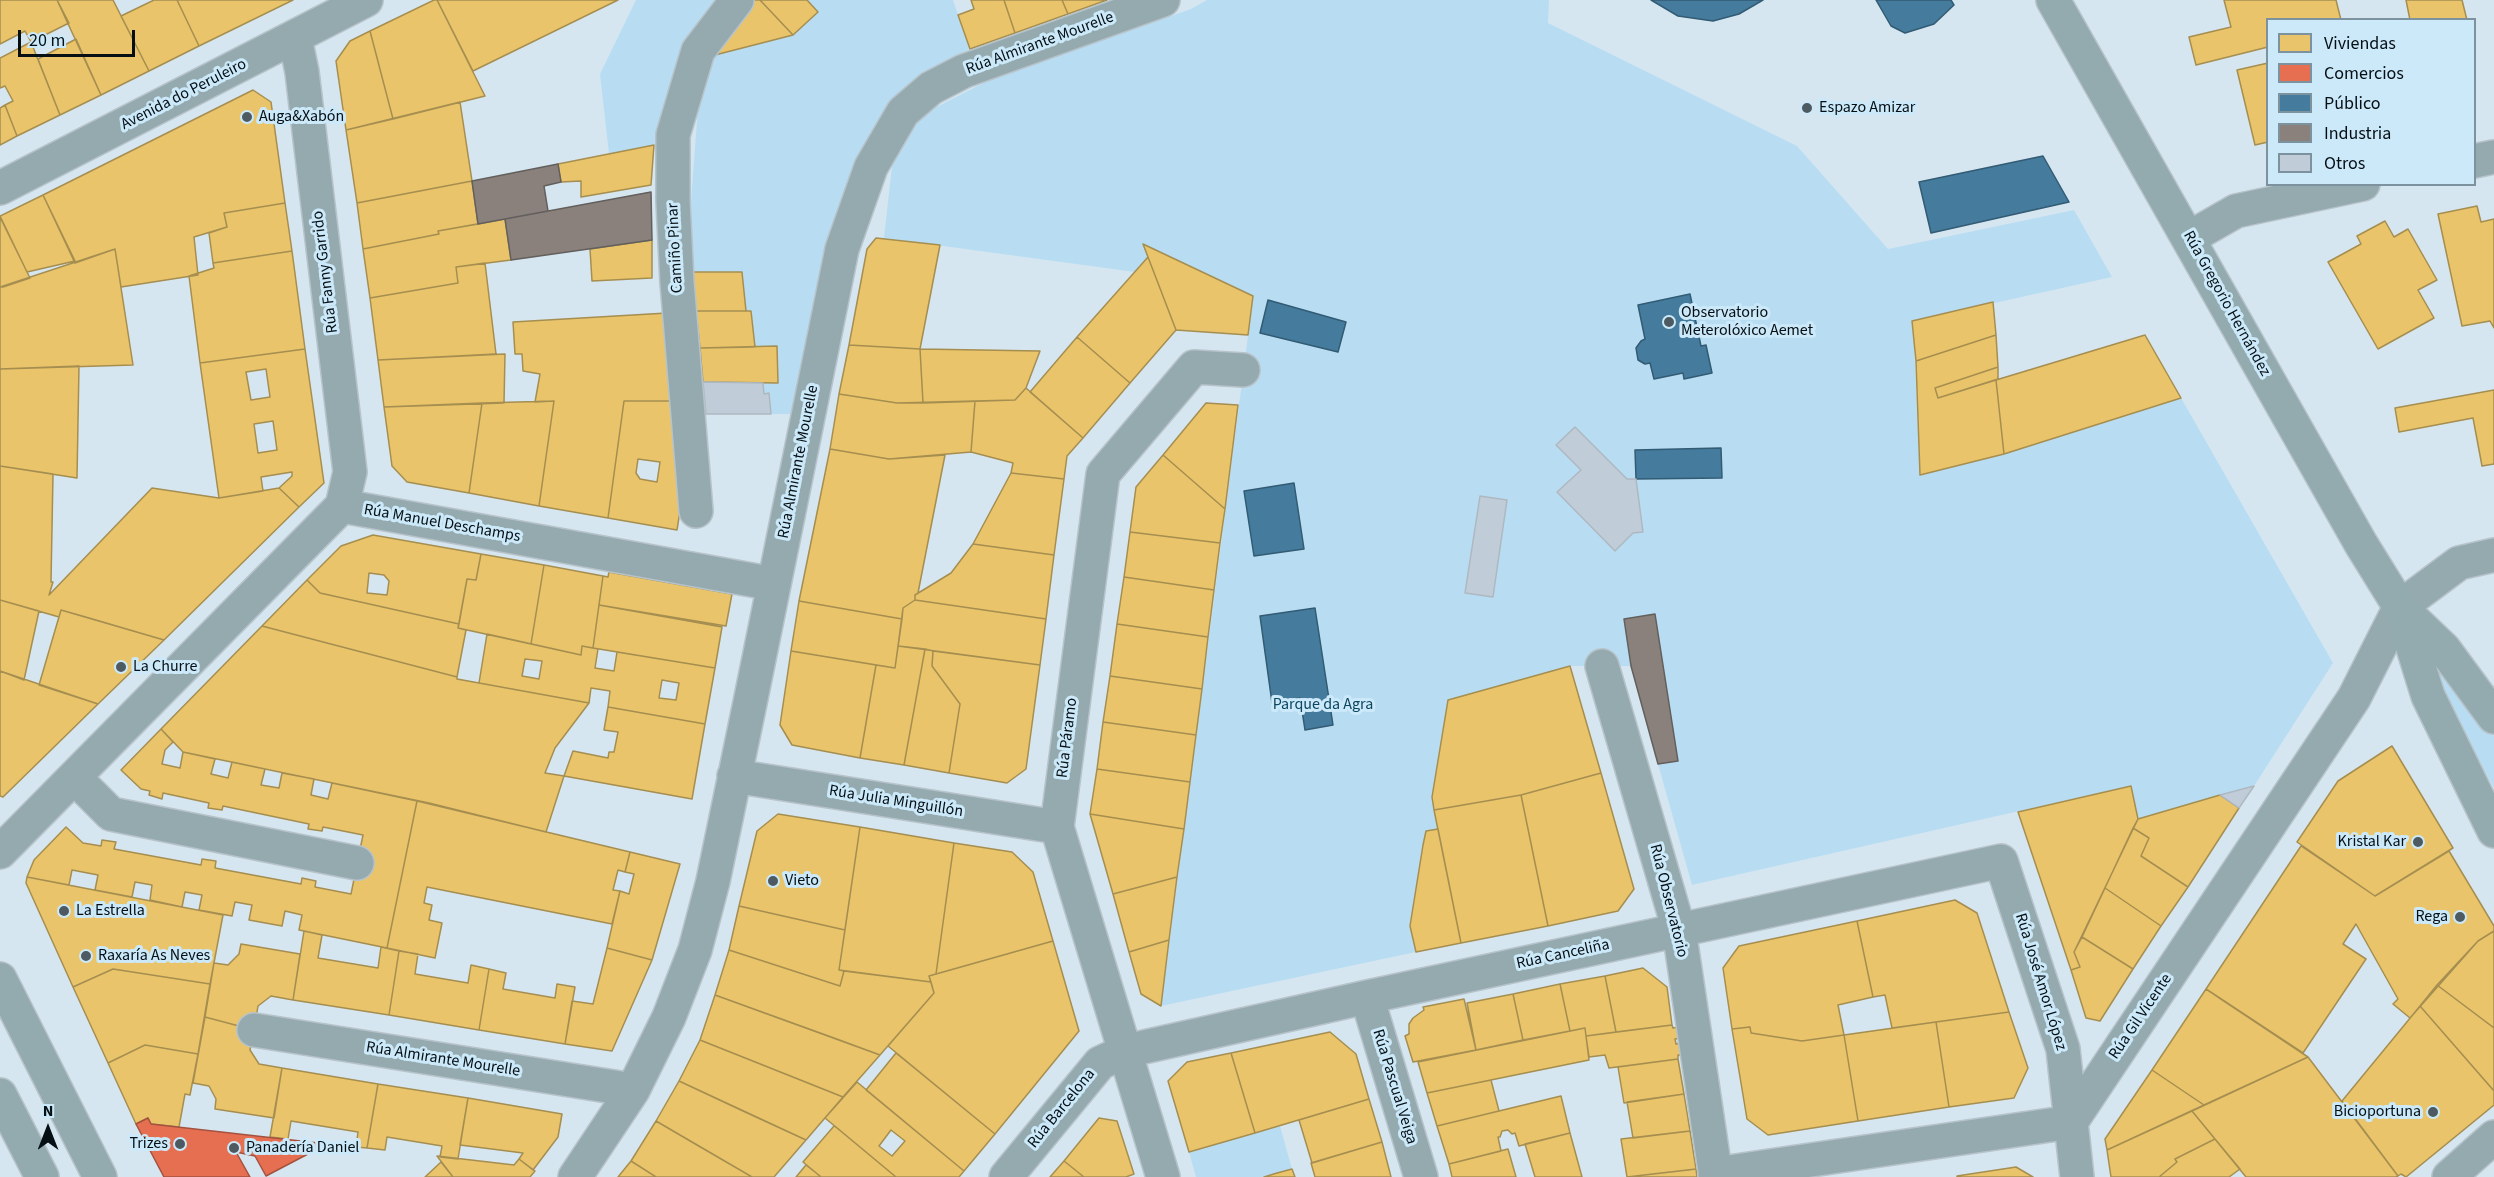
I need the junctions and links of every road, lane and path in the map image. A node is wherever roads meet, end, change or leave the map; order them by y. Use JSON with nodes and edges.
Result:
{"nodes":[{"id":1,"x":366,"y":0,"type":"edge"},
{"id":2,"x":736,"y":0,"type":"edge"},
{"id":3,"x":1163,"y":0,"type":"edge"},
{"id":4,"x":2053,"y":0,"type":"edge"},
{"id":5,"x":295,"y":38,"type":"junction"},
{"id":6,"x":2494,"y":158,"type":"edge"},
{"id":7,"x":2476,"y":162,"type":"edge"},
{"id":8,"x":2354,"y":186,"type":"edge"},
{"id":9,"x":0,"y":188,"type":"edge"},
{"id":10,"x":2189,"y":238,"type":"junction"},
{"id":11,"x":1243,"y":370,"type":"dead end"},
{"id":12,"x":342,"y":506,"type":"junction"},
{"id":13,"x":696,"y":511,"type":"dead end"},
{"id":14,"x":2494,"y":555,"type":"edge"},
{"id":15,"x":774,"y":584,"type":"junction"},
{"id":16,"x":2400,"y":607,"type":"junction"},
{"id":17,"x":1602,"y":666,"type":"dead end"},
{"id":18,"x":2494,"y":717,"type":"edge"},
{"id":19,"x":734,"y":776,"type":"junction"},
{"id":20,"x":75,"y":778,"type":"junction"},
{"id":21,"x":1057,"y":827,"type":"junction"},
{"id":22,"x":2494,"y":831,"type":"edge"},
{"id":23,"x":0,"y":852,"type":"edge"},
{"id":24,"x":2001,"y":861,"type":"joint"},
{"id":25,"x":357,"y":863,"type":"dead end"},
{"id":26,"x":1679,"y":930,"type":"junction"},
{"id":27,"x":0,"y":979,"type":"edge"},
{"id":28,"x":1367,"y":997,"type":"junction"},
{"id":29,"x":254,"y":1030,"type":"dead end"},
{"id":30,"x":1126,"y":1051,"type":"junction"},
{"id":31,"x":633,"y":1090,"type":"junction"},
{"id":32,"x":0,"y":1095,"type":"edge"},
{"id":33,"x":2071,"y":1122,"type":"junction"},
{"id":34,"x":2494,"y":1137,"type":"edge"},
{"id":35,"x":1715,"y":1175,"type":"edge"},
{"id":36,"x":42,"y":1177,"type":"edge"},
{"id":37,"x":100,"y":1177,"type":"edge"},
{"id":38,"x":575,"y":1177,"type":"edge"},
{"id":39,"x":1006,"y":1177,"type":"edge"},
{"id":40,"x":1163,"y":1177,"type":"edge"},
{"id":41,"x":1421,"y":1177,"type":"edge"},
{"id":42,"x":2077,"y":1177,"type":"edge"},
{"id":43,"x":2449,"y":1177,"type":"edge"}],
"edges":[{"from":1,"to":5,"type":"street","name":"Avenida do Peruleiro"},
{"from":2,"to":13,"type":"street","name":"Camiño Pinar"},
{"from":3,"to":15,"type":"street","name":"Rúa Almirante Mourelle"},
{"from":4,"to":10,"type":"street","name":"Rúa Gregorio Hernández"},
{"from":5,"to":9,"type":"street","name":"Avenida do Peruleiro"},
{"from":5,"to":12,"type":"street","name":"Rúa Fanny Garrido"},
{"from":6,"to":7,"type":"street"},
{"from":8,"to":10,"type":"street"},
{"from":10,"to":16,"type":"street","name":"Rúa Gregorio Hernández"},
{"from":11,"to":21,"type":"street","name":"Rúa Páramo"},
{"from":12,"to":15,"type":"street","name":"Rúa Manuel Deschamps"},
{"from":12,"to":20,"type":"street","name":"Rúa Manuel Deschamps"},
{"from":14,"to":16,"type":"street"},
{"from":15,"to":19,"type":"street","name":"Rúa Almirante Mourelle"},
{"from":16,"to":18,"type":"street","name":"Rúa Gregorio Hernández"},
{"from":16,"to":22,"type":"street","name":"Rúa Gregorio Hernández"},
{"from":16,"to":33,"type":"street","name":"Rúa Gil Vicente"},
{"from":17,"to":26,"type":"street","name":"Rúa Observatorio"},
{"from":19,"to":21,"type":"street","name":"Rúa Julia Minguillón"},
{"from":19,"to":31,"type":"street","name":"Rúa Almirante Mourelle"},
{"from":20,"to":23,"type":"street","name":"Rúa Manuel Deschamps"},
{"from":20,"to":25,"type":"street"},
{"from":21,"to":30,"type":"street","name":"Rúa Páramo"},
{"from":24,"to":26,"type":"street","name":"Rúa Canceliña"},
{"from":24,"to":33,"type":"street","name":"Rúa José Amor López"},
{"from":26,"to":28,"type":"street","name":"Rúa Canceliña"},
{"from":26,"to":35,"type":"street","name":"Rúa Observatorio"},
{"from":27,"to":37,"type":"street"},
{"from":28,"to":30,"type":"street","name":"Rúa Canceliña"},
{"from":28,"to":41,"type":"street","name":"Rúa Pascual Veiga"},
{"from":29,"to":31,"type":"street","name":"Rúa Almirante Mourelle"},
{"from":30,"to":39,"type":"street","name":"Rúa Barcelona"},
{"from":30,"to":40,"type":"street","name":"Rúa Páramo"},
{"from":31,"to":38,"type":"street","name":"Rúa Almirante Mourelle"},
{"from":32,"to":36,"type":"street"},
{"from":33,"to":35,"type":"street"},
{"from":33,"to":42,"type":"street","name":"Rúa José Amor López"},
{"from":34,"to":43,"type":"street"}]}
